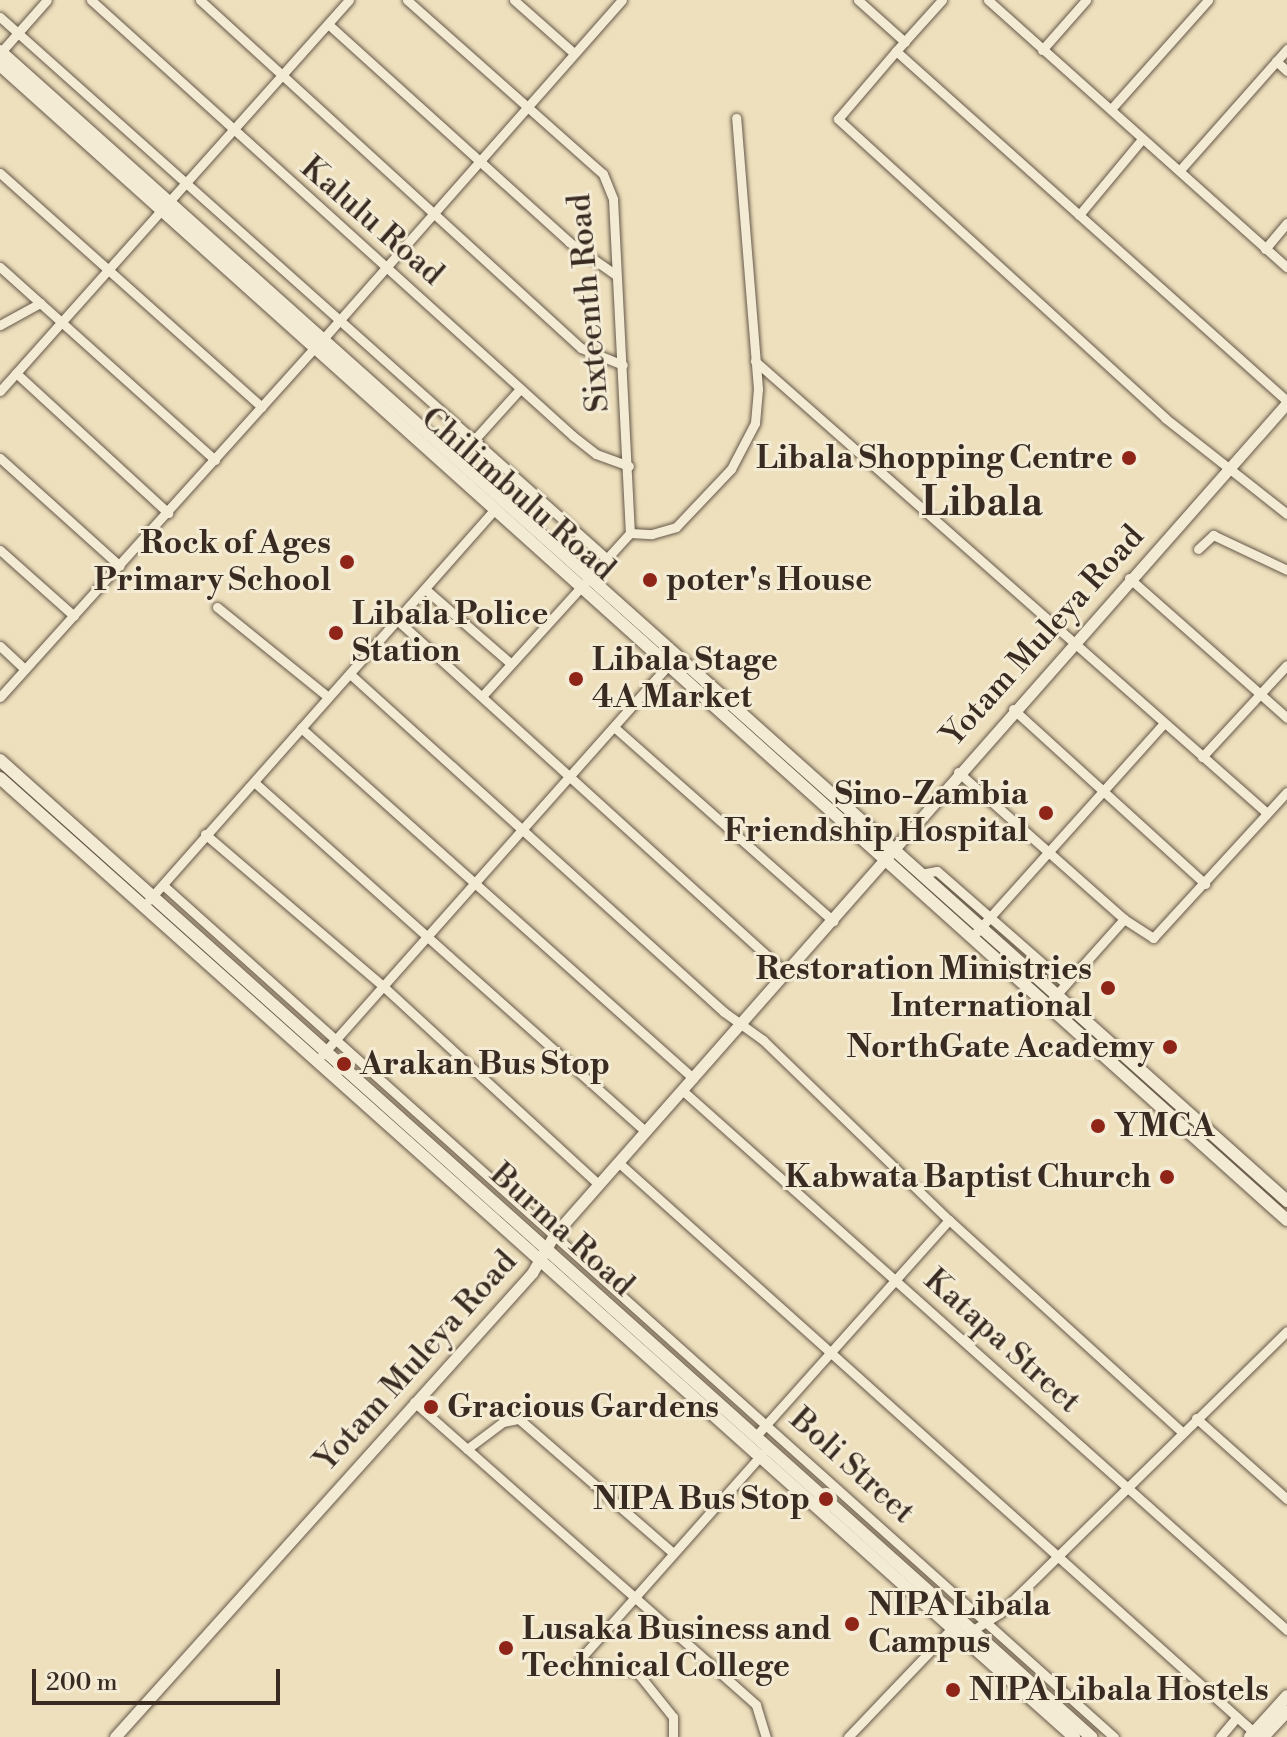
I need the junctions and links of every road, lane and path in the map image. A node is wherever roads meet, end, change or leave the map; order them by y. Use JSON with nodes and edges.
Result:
{"nodes":[{"id":1,"x":47,"y":0,"type":"edge"},
{"id":2,"x":91,"y":0,"type":"edge"},
{"id":3,"x":200,"y":0,"type":"edge"},
{"id":4,"x":349,"y":0,"type":"edge"},
{"id":5,"x":407,"y":0,"type":"edge"},
{"id":6,"x":514,"y":0,"type":"edge"},
{"id":7,"x":622,"y":0,"type":"edge"},
{"id":8,"x":858,"y":0,"type":"edge"},
{"id":9,"x":942,"y":0,"type":"edge"},
{"id":10,"x":988,"y":0,"type":"edge"},
{"id":11,"x":1086,"y":0,"type":"edge"},
{"id":12,"x":1208,"y":0,"type":"edge"},
{"id":13,"x":0,"y":17,"type":"edge"},
{"id":14,"x":328,"y":24,"type":"junction"},
{"id":15,"x":17,"y":33,"type":"junction"},
{"id":16,"x":905,"y":42,"type":"junction"},
{"id":17,"x":1287,"y":49,"type":"edge"},
{"id":18,"x":1042,"y":50,"type":"junction"},
{"id":19,"x":896,"y":51,"type":"junction"},
{"id":20,"x":0,"y":52,"type":"edge"},
{"id":21,"x":574,"y":53,"type":"junction"},
{"id":22,"x":1276,"y":61,"type":"junction"},
{"id":23,"x":0,"y":65,"type":"edge"},
{"id":24,"x":1287,"y":71,"type":"edge"},
{"id":25,"x":281,"y":76,"type":"junction"},
{"id":26,"x":526,"y":108,"type":"junction"},
{"id":27,"x":1111,"y":109,"type":"junction"},
{"id":28,"x":736,"y":118,"type":"dead end"},
{"id":29,"x":233,"y":132,"type":"junction"},
{"id":30,"x":1142,"y":139,"type":"junction"},
{"id":31,"x":480,"y":158,"type":"junction"},
{"id":32,"x":1180,"y":170,"type":"junction"},
{"id":33,"x":0,"y":173,"type":"edge"},
{"id":34,"x":185,"y":183,"type":"junction"},
{"id":35,"x":166,"y":205,"type":"junction"},
{"id":36,"x":433,"y":213,"type":"junction"},
{"id":37,"x":1079,"y":215,"type":"junction"},
{"id":38,"x":1287,"y":223,"type":"edge"},
{"id":39,"x":1265,"y":249,"type":"junction"},
{"id":40,"x":386,"y":266,"type":"junction"},
{"id":41,"x":0,"y":267,"type":"edge"},
{"id":42,"x":1287,"y":267,"type":"edge"},
{"id":43,"x":109,"y":270,"type":"junction"},
{"id":44,"x":616,"y":275,"type":"junction"},
{"id":45,"x":40,"y":303,"type":"junction"},
{"id":46,"x":338,"y":321,"type":"junction"},
{"id":47,"x":61,"y":322,"type":"junction"},
{"id":48,"x":0,"y":325,"type":"edge"},
{"id":49,"x":319,"y":344,"type":"junction"},
{"id":50,"x":755,"y":361,"type":"junction"},
{"id":51,"x":623,"y":365,"type":"junction"},
{"id":52,"x":16,"y":373,"type":"junction"},
{"id":53,"x":520,"y":389,"type":"junction"},
{"id":54,"x":0,"y":391,"type":"edge"},
{"id":55,"x":1287,"y":402,"type":"edge"},
{"id":56,"x":262,"y":407,"type":"junction"},
{"id":57,"x":473,"y":442,"type":"junction"},
{"id":58,"x":0,"y":458,"type":"edge"},
{"id":59,"x":215,"y":460,"type":"junction"},
{"id":60,"x":456,"y":460,"type":"junction"},
{"id":61,"x":629,"y":466,"type":"junction"},
{"id":62,"x":1229,"y":468,"type":"junction"},
{"id":63,"x":495,"y":509,"type":"junction"},
{"id":64,"x":168,"y":513,"type":"junction"},
{"id":65,"x":1287,"y":514,"type":"edge"},
{"id":66,"x":630,"y":533,"type":"junction"},
{"id":67,"x":1198,"y":549,"type":"dead end"},
{"id":68,"x":0,"y":550,"type":"edge"},
{"id":69,"x":607,"y":559,"type":"junction"},
{"id":70,"x":120,"y":566,"type":"junction"},
{"id":71,"x":1287,"y":570,"type":"edge"},
{"id":72,"x":1129,"y":578,"type":"junction"},
{"id":73,"x":586,"y":582,"type":"junction"},
{"id":74,"x":425,"y":589,"type":"junction"},
{"id":75,"x":217,"y":607,"type":"dead end"},
{"id":76,"x":74,"y":616,"type":"junction"},
{"id":77,"x":397,"y":620,"type":"junction"},
{"id":78,"x":1072,"y":642,"type":"junction"},
{"id":79,"x":0,"y":646,"type":"edge"},
{"id":80,"x":510,"y":663,"type":"junction"},
{"id":81,"x":670,"y":663,"type":"junction"},
{"id":82,"x":1287,"y":665,"type":"edge"},
{"id":83,"x":25,"y":669,"type":"junction"},
{"id":84,"x":350,"y":674,"type":"junction"},
{"id":85,"x":483,"y":695,"type":"junction"},
{"id":86,"x":1261,"y":695,"type":"junction"},
{"id":87,"x":0,"y":697,"type":"edge"},
{"id":88,"x":328,"y":697,"type":"junction"},
{"id":89,"x":1013,"y":709,"type":"junction"},
{"id":90,"x":1287,"y":718,"type":"edge"},
{"id":91,"x":1163,"y":724,"type":"junction"},
{"id":92,"x":614,"y":727,"type":"junction"},
{"id":93,"x":301,"y":728,"type":"junction"},
{"id":94,"x":1202,"y":757,"type":"junction"},
{"id":95,"x":0,"y":760,"type":"edge"},
{"id":96,"x":958,"y":772,"type":"junction"},
{"id":97,"x":0,"y":778,"type":"edge"},
{"id":98,"x":569,"y":778,"type":"junction"},
{"id":99,"x":254,"y":782,"type":"junction"},
{"id":100,"x":1103,"y":792,"type":"junction"},
{"id":101,"x":1287,"y":792,"type":"edge"},
{"id":102,"x":1267,"y":813,"type":"junction"},
{"id":103,"x":523,"y":830,"type":"junction"},
{"id":104,"x":205,"y":834,"type":"junction"},
{"id":105,"x":1050,"y":852,"type":"junction"},
{"id":106,"x":890,"y":853,"type":"junction"},
{"id":107,"x":921,"y":874,"type":"junction"},
{"id":108,"x":475,"y":884,"type":"junction"},
{"id":109,"x":1205,"y":884,"type":"junction"},
{"id":110,"x":163,"y":885,"type":"junction"},
{"id":111,"x":148,"y":901,"type":"junction"},
{"id":112,"x":991,"y":919,"type":"junction"},
{"id":113,"x":1124,"y":919,"type":"junction"},
{"id":114,"x":833,"y":921,"type":"junction"},
{"id":115,"x":978,"y":932,"type":"junction"},
{"id":116,"x":429,"y":935,"type":"junction"},
{"id":117,"x":787,"y":974,"type":"junction"},
{"id":118,"x":1066,"y":984,"type":"junction"},
{"id":119,"x":384,"y":987,"type":"junction"},
{"id":120,"x":1053,"y":999,"type":"junction"},
{"id":121,"x":743,"y":1023,"type":"junction"},
{"id":122,"x":336,"y":1040,"type":"junction"},
{"id":123,"x":320,"y":1057,"type":"junction"},
{"id":124,"x":693,"y":1078,"type":"junction"},
{"id":125,"x":682,"y":1090,"type":"junction"},
{"id":126,"x":645,"y":1131,"type":"junction"},
{"id":127,"x":618,"y":1162,"type":"junction"},
{"id":128,"x":598,"y":1184,"type":"junction"},
{"id":129,"x":1287,"y":1201,"type":"edge"},
{"id":130,"x":949,"y":1220,"type":"junction"},
{"id":131,"x":1287,"y":1220,"type":"edge"},
{"id":132,"x":554,"y":1235,"type":"junction"},
{"id":133,"x":542,"y":1256,"type":"junction"},
{"id":134,"x":895,"y":1280,"type":"junction"},
{"id":135,"x":1287,"y":1331,"type":"edge"},
{"id":136,"x":831,"y":1352,"type":"junction"},
{"id":137,"x":414,"y":1402,"type":"junction"},
{"id":138,"x":1196,"y":1418,"type":"junction"},
{"id":139,"x":766,"y":1424,"type":"junction"},
{"id":140,"x":1182,"y":1432,"type":"junction"},
{"id":141,"x":755,"y":1437,"type":"junction"},
{"id":142,"x":467,"y":1449,"type":"junction"},
{"id":143,"x":764,"y":1452,"type":"junction"},
{"id":144,"x":1125,"y":1486,"type":"junction"},
{"id":145,"x":1287,"y":1499,"type":"edge"},
{"id":146,"x":673,"y":1553,"type":"junction"},
{"id":147,"x":1056,"y":1553,"type":"junction"},
{"id":148,"x":633,"y":1597,"type":"junction"},
{"id":149,"x":957,"y":1623,"type":"junction"},
{"id":150,"x":986,"y":1623,"type":"junction"},
{"id":151,"x":973,"y":1630,"type":"junction"},
{"id":152,"x":1287,"y":1630,"type":"edge"},
{"id":153,"x":1287,"y":1696,"type":"edge"},
{"id":154,"x":1287,"y":1711,"type":"edge"},
{"id":155,"x":1237,"y":1717,"type":"junction"},
{"id":156,"x":854,"y":1735,"type":"edge"},
{"id":157,"x":1257,"y":1736,"type":"edge"},
{"id":158,"x":115,"y":1737,"type":"edge"},
{"id":159,"x":673,"y":1737,"type":"edge"},
{"id":160,"x":766,"y":1737,"type":"edge"},
{"id":161,"x":1074,"y":1737,"type":"edge"},
{"id":162,"x":1091,"y":1737,"type":"edge"},
{"id":163,"x":1114,"y":1737,"type":"edge"},
{"id":164,"x":1220,"y":1737,"type":"edge"}],
"edges":[{"from":1,"to":15,"type":"street"},
{"from":2,"to":29,"type":"street","name":"Kalulu Road"},
{"from":3,"to":25,"type":"street"},
{"from":4,"to":14,"type":"street"},
{"from":5,"to":26,"type":"street","name":"Sixteenth Road"},
{"from":6,"to":21,"type":"street"},
{"from":7,"to":21,"type":"street"},
{"from":8,"to":16,"type":"street"},
{"from":9,"to":16,"type":"street"},
{"from":10,"to":18,"type":"street"},
{"from":11,"to":18,"type":"street"},
{"from":12,"to":27,"type":"street"},
{"from":13,"to":15,"type":"street"},
{"from":14,"to":25,"type":"street"},
{"from":14,"to":31,"type":"street"},
{"from":15,"to":20,"type":"street"},
{"from":15,"to":34,"type":"street"},
{"from":16,"to":19,"type":"street"},
{"from":17,"to":22,"type":"street"},
{"from":18,"to":27,"type":"street"},
{"from":19,"to":37,"type":"street"},
{"from":19,"to":62,"type":"street"},
{"from":20,"to":35,"type":"main road","name":"Chilimbulu Road"},
{"from":21,"to":26,"type":"street"},
{"from":22,"to":24,"type":"street"},
{"from":22,"to":32,"type":"street"},
{"from":23,"to":35,"type":"main road","name":"Chilimbulu Road"},
{"from":25,"to":29,"type":"street"},
{"from":25,"to":36,"type":"street"},
{"from":26,"to":31,"type":"street"},
{"from":26,"to":44,"type":"street","name":"Sixteenth Road"},
{"from":27,"to":30,"type":"street"},
{"from":28,"to":50,"type":"street"},
{"from":29,"to":34,"type":"street"},
{"from":29,"to":40,"type":"street","name":"Kalulu Road"},
{"from":30,"to":32,"type":"street"},
{"from":30,"to":37,"type":"street"},
{"from":31,"to":36,"type":"street"},
{"from":31,"to":44,"type":"street"},
{"from":32,"to":39,"type":"street"},
{"from":33,"to":43,"type":"street"},
{"from":34,"to":35,"type":"street"},
{"from":34,"to":46,"type":"street"},
{"from":35,"to":43,"type":"street"},
{"from":35,"to":49,"type":"main road","name":"Chilimbulu Road"},
{"from":36,"to":40,"type":"street"},
{"from":36,"to":51,"type":"street"},
{"from":37,"to":55,"type":"street"},
{"from":38,"to":39,"type":"street"},
{"from":39,"to":42,"type":"street"},
{"from":40,"to":46,"type":"street"},
{"from":40,"to":53,"type":"street","name":"Kalulu Road"},
{"from":41,"to":45,"type":"street"},
{"from":43,"to":47,"type":"street"},
{"from":43,"to":56,"type":"street"},
{"from":44,"to":51,"type":"street","name":"Sixteenth Road"},
{"from":45,"to":47,"type":"street"},
{"from":45,"to":48,"type":"street"},
{"from":46,"to":49,"type":"street"},
{"from":46,"to":57,"type":"street"},
{"from":47,"to":52,"type":"street"},
{"from":47,"to":59,"type":"street"},
{"from":49,"to":56,"type":"street"},
{"from":49,"to":60,"type":"main road","name":"Chilimbulu Road"},
{"from":49,"to":63,"type":"main road","name":"Chilimbulu Road"},
{"from":50,"to":66,"type":"street"},
{"from":50,"to":78,"type":"street"},
{"from":51,"to":61,"type":"street","name":"Sixteenth Road"},
{"from":52,"to":54,"type":"street"},
{"from":52,"to":64,"type":"street"},
{"from":53,"to":57,"type":"street"},
{"from":53,"to":61,"type":"street","name":"Kalulu Road"},
{"from":55,"to":62,"type":"street","name":"Yotam Muleya Road"},
{"from":56,"to":59,"type":"street"},
{"from":57,"to":60,"type":"street"},
{"from":57,"to":69,"type":"street"},
{"from":58,"to":70,"type":"street"},
{"from":59,"to":64,"type":"street"},
{"from":60,"to":73,"type":"main road","name":"Chilimbulu Road"},
{"from":61,"to":66,"type":"street","name":"Sixteenth Road"},
{"from":62,"to":65,"type":"street"},
{"from":62,"to":72,"type":"street","name":"Yotam Muleya Road"},
{"from":63,"to":73,"type":"main road","name":"Chilimbulu Road"},
{"from":63,"to":74,"type":"street"},
{"from":64,"to":70,"type":"street"},
{"from":66,"to":69,"type":"street"},
{"from":67,"to":71,"type":"street"},
{"from":68,"to":76,"type":"street"},
{"from":69,"to":73,"type":"street"},
{"from":70,"to":76,"type":"street"},
{"from":72,"to":78,"type":"street","name":"Yotam Muleya Road"},
{"from":72,"to":86,"type":"street"},
{"from":73,"to":80,"type":"street"},
{"from":73,"to":81,"type":"main road","name":"Chilimbulu Road"},
{"from":73,"to":106,"type":"main road","name":"Chilimbulu Road"},
{"from":74,"to":77,"type":"street"},
{"from":74,"to":80,"type":"street"},
{"from":75,"to":88,"type":"street"},
{"from":76,"to":83,"type":"street"},
{"from":77,"to":84,"type":"street"},
{"from":77,"to":85,"type":"street"},
{"from":78,"to":89,"type":"street","name":"Yotam Muleya Road"},
{"from":78,"to":91,"type":"street"},
{"from":79,"to":83,"type":"street"},
{"from":80,"to":85,"type":"street"},
{"from":81,"to":92,"type":"street"},
{"from":81,"to":106,"type":"main road","name":"Chilimbulu Road"},
{"from":82,"to":86,"type":"street"},
{"from":83,"to":87,"type":"street"},
{"from":84,"to":88,"type":"street"},
{"from":84,"to":103,"type":"street"},
{"from":85,"to":98,"type":"street"},
{"from":86,"to":90,"type":"street"},
{"from":86,"to":94,"type":"street"},
{"from":88,"to":93,"type":"street"},
{"from":89,"to":96,"type":"street","name":"Yotam Muleya Road"},
{"from":89,"to":100,"type":"street"},
{"from":91,"to":94,"type":"street"},
{"from":91,"to":100,"type":"street"},
{"from":92,"to":98,"type":"street"},
{"from":92,"to":114,"type":"street"},
{"from":93,"to":99,"type":"street"},
{"from":93,"to":108,"type":"street"},
{"from":94,"to":102,"type":"street"},
{"from":95,"to":111,"type":"main road","name":"Burma Road"},
{"from":96,"to":105,"type":"street"},
{"from":96,"to":106,"type":"street","name":"Yotam Muleya Road"},
{"from":97,"to":111,"type":"main road","name":"Burma Road"},
{"from":98,"to":103,"type":"street"},
{"from":98,"to":117,"type":"street"},
{"from":99,"to":104,"type":"street"},
{"from":99,"to":116,"type":"street"},
{"from":100,"to":105,"type":"street"},
{"from":100,"to":109,"type":"street"},
{"from":101,"to":102,"type":"street"},
{"from":102,"to":109,"type":"street"},
{"from":103,"to":108,"type":"street"},
{"from":103,"to":121,"type":"street"},
{"from":104,"to":110,"type":"street"},
{"from":104,"to":119,"type":"street"},
{"from":105,"to":112,"type":"street"},
{"from":105,"to":113,"type":"street"},
{"from":106,"to":107,"type":"main road","name":"Chilimbulu Road"},
{"from":106,"to":114,"type":"street","name":"Yotam Muleya Road"},
{"from":106,"to":115,"type":"main road","name":"Chilimbulu Road"},
{"from":107,"to":112,"type":"street"},
{"from":107,"to":115,"type":"main road","name":"Chilimbulu Road"},
{"from":108,"to":116,"type":"street"},
{"from":108,"to":124,"type":"street"},
{"from":109,"to":113,"type":"street"},
{"from":110,"to":111,"type":"street"},
{"from":110,"to":122,"type":"street","name":"Boli Street"},
{"from":111,"to":123,"type":"main road","name":"Burma Road"},
{"from":112,"to":115,"type":"street"},
{"from":112,"to":118,"type":"street"},
{"from":113,"to":118,"type":"street"},
{"from":114,"to":117,"type":"street","name":"Yotam Muleya Road"},
{"from":115,"to":120,"type":"main road","name":"Chilimbulu Road"},
{"from":116,"to":119,"type":"street"},
{"from":116,"to":126,"type":"street"},
{"from":117,"to":121,"type":"street","name":"Yotam Muleya Road"},
{"from":118,"to":120,"type":"street"},
{"from":119,"to":122,"type":"street"},
{"from":119,"to":128,"type":"street"},
{"from":120,"to":129,"type":"main road","name":"Chilimbulu Road"},
{"from":120,"to":131,"type":"main road","name":"Chilimbulu Road"},
{"from":121,"to":124,"type":"street","name":"Yotam Muleya Road"},
{"from":121,"to":130,"type":"street"},
{"from":122,"to":123,"type":"street"},
{"from":122,"to":132,"type":"street","name":"Boli Street"},
{"from":123,"to":133,"type":"main road","name":"Burma Road"},
{"from":124,"to":125,"type":"street","name":"Yotam Muleya Road"},
{"from":125,"to":126,"type":"street","name":"Yotam Muleya Road"},
{"from":125,"to":134,"type":"street","name":"Katapa Street"},
{"from":126,"to":127,"type":"street","name":"Yotam Muleya Road"},
{"from":127,"to":128,"type":"street","name":"Yotam Muleya Road"},
{"from":127,"to":136,"type":"street"},
{"from":128,"to":132,"type":"street","name":"Yotam Muleya Road"},
{"from":130,"to":134,"type":"street"},
{"from":130,"to":140,"type":"street"},
{"from":132,"to":133,"type":"street","name":"Yotam Muleya Road"},
{"from":132,"to":139,"type":"street","name":"Boli Street"},
{"from":133,"to":137,"type":"street","name":"Yotam Muleya Road"},
{"from":133,"to":141,"type":"main road","name":"Burma Road"},
{"from":133,"to":143,"type":"main road","name":"Burma Road"},
{"from":134,"to":136,"type":"street"},
{"from":134,"to":144,"type":"street","name":"Katapa Street"},
{"from":135,"to":138,"type":"street"},
{"from":136,"to":139,"type":"street"},
{"from":136,"to":147,"type":"street"},
{"from":137,"to":142,"type":"street"},
{"from":137,"to":158,"type":"street","name":"Yotam Muleya Road"},
{"from":138,"to":140,"type":"street"},
{"from":138,"to":145,"type":"street"},
{"from":139,"to":141,"type":"street"},
{"from":139,"to":150,"type":"street","name":"Boli Street"},
{"from":140,"to":144,"type":"street"},
{"from":141,"to":143,"type":"main road","name":"Burma Road"},
{"from":142,"to":146,"type":"street"},
{"from":142,"to":148,"type":"street"},
{"from":143,"to":146,"type":"street"},
{"from":143,"to":149,"type":"main road","name":"Burma Road"},
{"from":144,"to":147,"type":"street"},
{"from":144,"to":152,"type":"street","name":"Katapa Street"},
{"from":146,"to":148,"type":"street"},
{"from":147,"to":150,"type":"street"},
{"from":147,"to":155,"type":"street"},
{"from":148,"to":159,"type":"street"},
{"from":148,"to":160,"type":"street"},
{"from":149,"to":151,"type":"main road","name":"Burma Road"},
{"from":149,"to":156,"type":"street"},
{"from":149,"to":161,"type":"main road","name":"Burma Road"},
{"from":150,"to":151,"type":"street"},
{"from":150,"to":163,"type":"street","name":"Boli Street"},
{"from":151,"to":162,"type":"main road","name":"Burma Road"},
{"from":153,"to":157,"type":"main road"},
{"from":154,"to":157,"type":"main road"},
{"from":155,"to":157,"type":"street"},
{"from":155,"to":164,"type":"street"}]}
